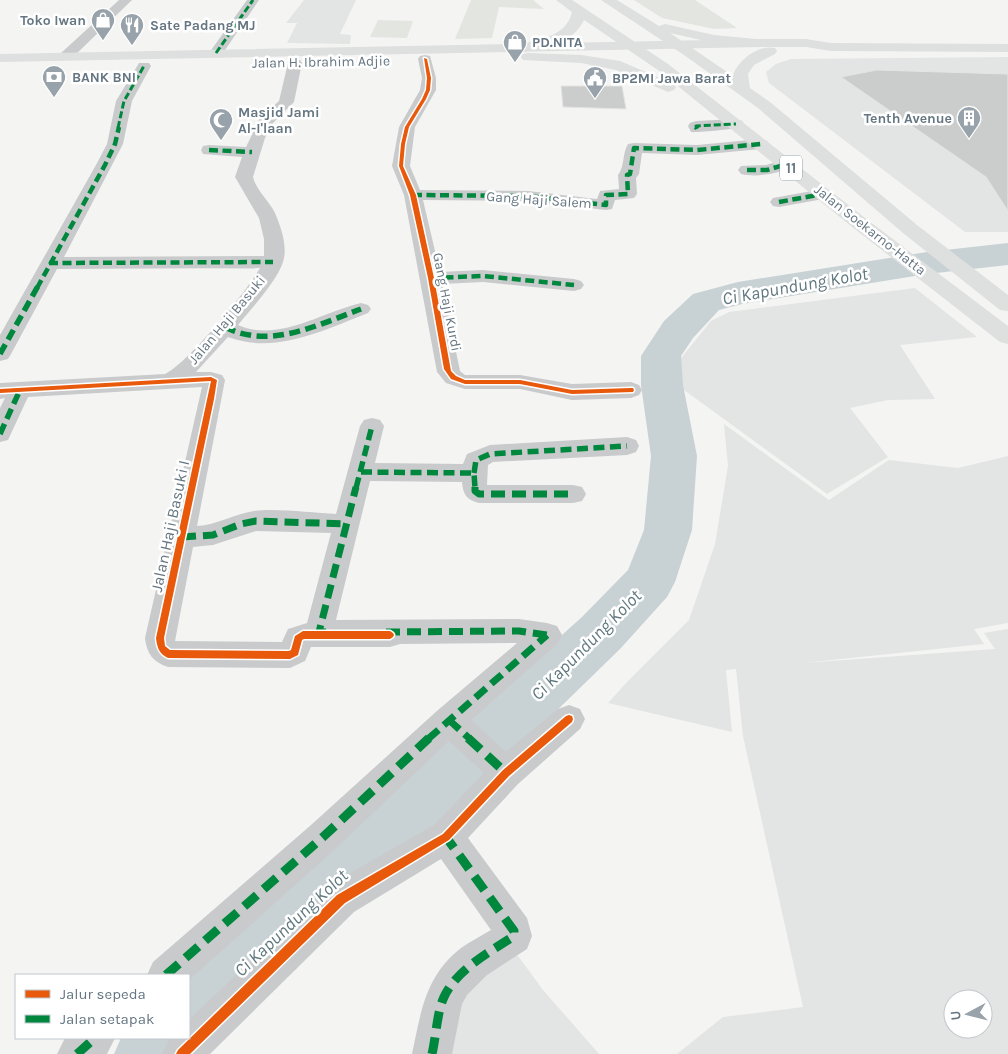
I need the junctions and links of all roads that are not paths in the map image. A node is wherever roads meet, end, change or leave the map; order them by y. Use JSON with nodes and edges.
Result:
{"nodes":[{"id":1,"x":126,"y":0,"type":"edge"},
{"id":2,"x":253,"y":0,"type":"edge"},
{"id":3,"x":563,"y":0,"type":"edge"},
{"id":4,"x":613,"y":3,"type":"edge"},
{"id":5,"x":579,"y":12,"type":"junction"},
{"id":6,"x":628,"y":44,"type":"junction"},
{"id":7,"x":676,"y":44,"type":"junction"},
{"id":8,"x":766,"y":47,"type":"junction"},
{"id":9,"x":1008,"y":48,"type":"edge"},
{"id":10,"x":526,"y":52,"type":"junction"},
{"id":11,"x":690,"y":52,"type":"junction"},
{"id":12,"x":216,"y":53,"type":"junction"},
{"id":13,"x":642,"y":53,"type":"junction"},
{"id":14,"x":66,"y":56,"type":"junction"},
{"id":15,"x":0,"y":58,"type":"edge"},
{"id":16,"x":425,"y":59,"type":"junction"},
{"id":17,"x":295,"y":62,"type":"junction"},
{"id":18,"x":144,"y":66,"type":"junction"},
{"id":19,"x":0,"y":70,"type":"edge"},
{"id":20,"x":743,"y":91,"type":"junction"},
{"id":21,"x":703,"y":99,"type":"junction"},
{"id":22,"x":736,"y":124,"type":"junction"},
{"id":23,"x":697,"y":129,"type":"dead end"},
{"id":24,"x":761,"y":144,"type":"junction"},
{"id":25,"x":209,"y":150,"type":"dead end"},
{"id":26,"x":252,"y":152,"type":"junction"},
{"id":27,"x":787,"y":164,"type":"junction"},
{"id":28,"x":747,"y":170,"type":"dead end"},
{"id":29,"x":824,"y":194,"type":"junction"},
{"id":30,"x":412,"y":195,"type":"junction"},
{"id":31,"x":779,"y":202,"type":"dead end"},
{"id":32,"x":273,"y":262,"type":"junction"},
{"id":33,"x":49,"y":264,"type":"junction"},
{"id":34,"x":431,"y":278,"type":"junction"},
{"id":35,"x":574,"y":284,"type":"dead end"},
{"id":36,"x":1008,"y":304,"type":"edge"},
{"id":37,"x":361,"y":309,"type":"dead end"},
{"id":38,"x":225,"y":327,"type":"junction"},
{"id":39,"x":1008,"y":337,"type":"edge"},
{"id":40,"x":0,"y":354,"type":"edge"},
{"id":41,"x":169,"y":381,"type":"junction"},
{"id":42,"x":10,"y":390,"type":"edge"},
{"id":43,"x":631,"y":390,"type":"dead end"},
{"id":44,"x":372,"y":426,"type":"dead end"},
{"id":45,"x":0,"y":434,"type":"edge"},
{"id":46,"x":627,"y":446,"type":"dead end"},
{"id":47,"x":361,"y":472,"type":"junction"},
{"id":48,"x":474,"y":473,"type":"junction"},
{"id":49,"x":573,"y":494,"type":"dead end"},
{"id":50,"x":347,"y":524,"type":"junction"},
{"id":51,"x":182,"y":537,"type":"junction"},
{"id":52,"x":390,"y":635,"type":"dead end"},
{"id":53,"x":569,"y":719,"type":"dead end"},
{"id":54,"x":453,"y":723,"type":"junction"},
{"id":55,"x":503,"y":771,"type":"junction"},
{"id":56,"x":446,"y":837,"type":"junction"},
{"id":57,"x":167,"y":974,"type":"edge"},
{"id":58,"x":94,"y":1039,"type":"edge"},
{"id":59,"x":77,"y":1054,"type":"edge"},
{"id":60,"x":182,"y":1054,"type":"edge"},
{"id":61,"x":432,"y":1054,"type":"edge"}],
"edges":[{"from":1,"to":14,"type":"street"},
{"from":2,"to":12,"type":"street"},
{"from":3,"to":5,"type":"main road","name":"Jalan Soekarno-Hatta","number":"11"},
{"from":4,"to":7,"type":"main road","name":"Jalan Soekarno-Hatta","number":"11"},
{"from":4,"to":8,"type":"main road"},
{"from":5,"to":6,"type":"main road","name":"Jalan Soekarno-Hatta","number":"11"},
{"from":5,"to":10,"type":"main road"},
{"from":6,"to":7,"type":"main road","name":"Jalan H. Ibrahim Adjie"},
{"from":6,"to":10,"type":"main road","name":"Jalan H. Ibrahim Adjie"},
{"from":6,"to":13,"type":"main road","name":"Jalan Soekarno-Hatta","number":"11"},
{"from":7,"to":8,"type":"main road","name":"Jalan H. Ibrahim Adjie"},
{"from":7,"to":11,"type":"main road","name":"Jalan Soekarno-Hatta","number":"11"},
{"from":8,"to":9,"type":"main road"},
{"from":8,"to":11,"type":"main road","name":"Jalan H. Ibrahim Adjie"},
{"from":8,"to":20,"type":"main road"},
{"from":10,"to":12,"type":"main road","name":"Jalan H. Ibrahim Adjie"},
{"from":10,"to":13,"type":"main road","name":"Jalan H. Ibrahim Adjie"},
{"from":10,"to":16,"type":"main road","name":"Jalan H. Ibrahim Adjie"},
{"from":10,"to":21,"type":"main road"},
{"from":11,"to":13,"type":"main road","name":"Jalan H. Ibrahim Adjie"},
{"from":11,"to":20,"type":"main road","name":"Jalan Soekarno-Hatta","number":"11"},
{"from":12,"to":14,"type":"main road","name":"Jalan H. Ibrahim Adjie"},
{"from":13,"to":21,"type":"main road","name":"Jalan Soekarno-Hatta","number":"11"},
{"from":14,"to":15,"type":"main road","name":"Jalan H. Ibrahim Adjie"},
{"from":16,"to":17,"type":"main road","name":"Jalan H. Ibrahim Adjie"},
{"from":16,"to":30,"type":"street","name":"Gang Haji Kurdi"},
{"from":17,"to":18,"type":"main road","name":"Jalan H. Ibrahim Adjie"},
{"from":17,"to":26,"type":"street","name":"Jalan Haji Basuki"},
{"from":18,"to":19,"type":"main road","name":"Jalan H. Ibrahim Adjie"},
{"from":18,"to":33,"type":"street"},
{"from":20,"to":36,"type":"main road","name":"Jalan Soekarno-Hatta","number":"11"},
{"from":21,"to":22,"type":"main road","name":"Jalan Soekarno-Hatta","number":"11"},
{"from":22,"to":23,"type":"street"},
{"from":22,"to":24,"type":"main road","name":"Jalan Soekarno-Hatta","number":"11"},
{"from":24,"to":27,"type":"main road","name":"Jalan Soekarno-Hatta","number":"11"},
{"from":24,"to":30,"type":"street","name":"Gang Haji Salem"},
{"from":25,"to":26,"type":"street"},
{"from":26,"to":32,"type":"street","name":"Jalan Haji Basuki"},
{"from":27,"to":28,"type":"street"},
{"from":27,"to":29,"type":"main road","name":"Jalan Soekarno-Hatta","number":"11"},
{"from":29,"to":31,"type":"street"},
{"from":29,"to":39,"type":"main road","name":"Jalan Soekarno-Hatta","number":"11"},
{"from":30,"to":34,"type":"street","name":"Gang Haji Kurdi"},
{"from":32,"to":33,"type":"street"},
{"from":32,"to":38,"type":"street","name":"Jalan Haji Basuki"},
{"from":33,"to":40,"type":"street"},
{"from":34,"to":35,"type":"street"},
{"from":34,"to":43,"type":"street","name":"Gang Haji Kurdi"},
{"from":37,"to":38,"type":"street"},
{"from":38,"to":41,"type":"street","name":"Jalan Haji Basuki"},
{"from":41,"to":42,"type":"street","name":"Jalan Haji Basuki I"},
{"from":41,"to":51,"type":"street","name":"Jalan Haji Basuki I"},
{"from":42,"to":45,"type":"street"},
{"from":44,"to":47,"type":"street"},
{"from":46,"to":48,"type":"street"},
{"from":47,"to":48,"type":"street"},
{"from":47,"to":50,"type":"street"},
{"from":48,"to":49,"type":"street"},
{"from":50,"to":51,"type":"street"},
{"from":50,"to":54,"type":"street"},
{"from":51,"to":52,"type":"street","name":"Jalan Haji Basuki I"},
{"from":53,"to":55,"type":"street"},
{"from":54,"to":55,"type":"street"},
{"from":54,"to":57,"type":"street"},
{"from":55,"to":56,"type":"street"},
{"from":56,"to":60,"type":"street"},
{"from":56,"to":61,"type":"street"},
{"from":58,"to":59,"type":"street"}]}
